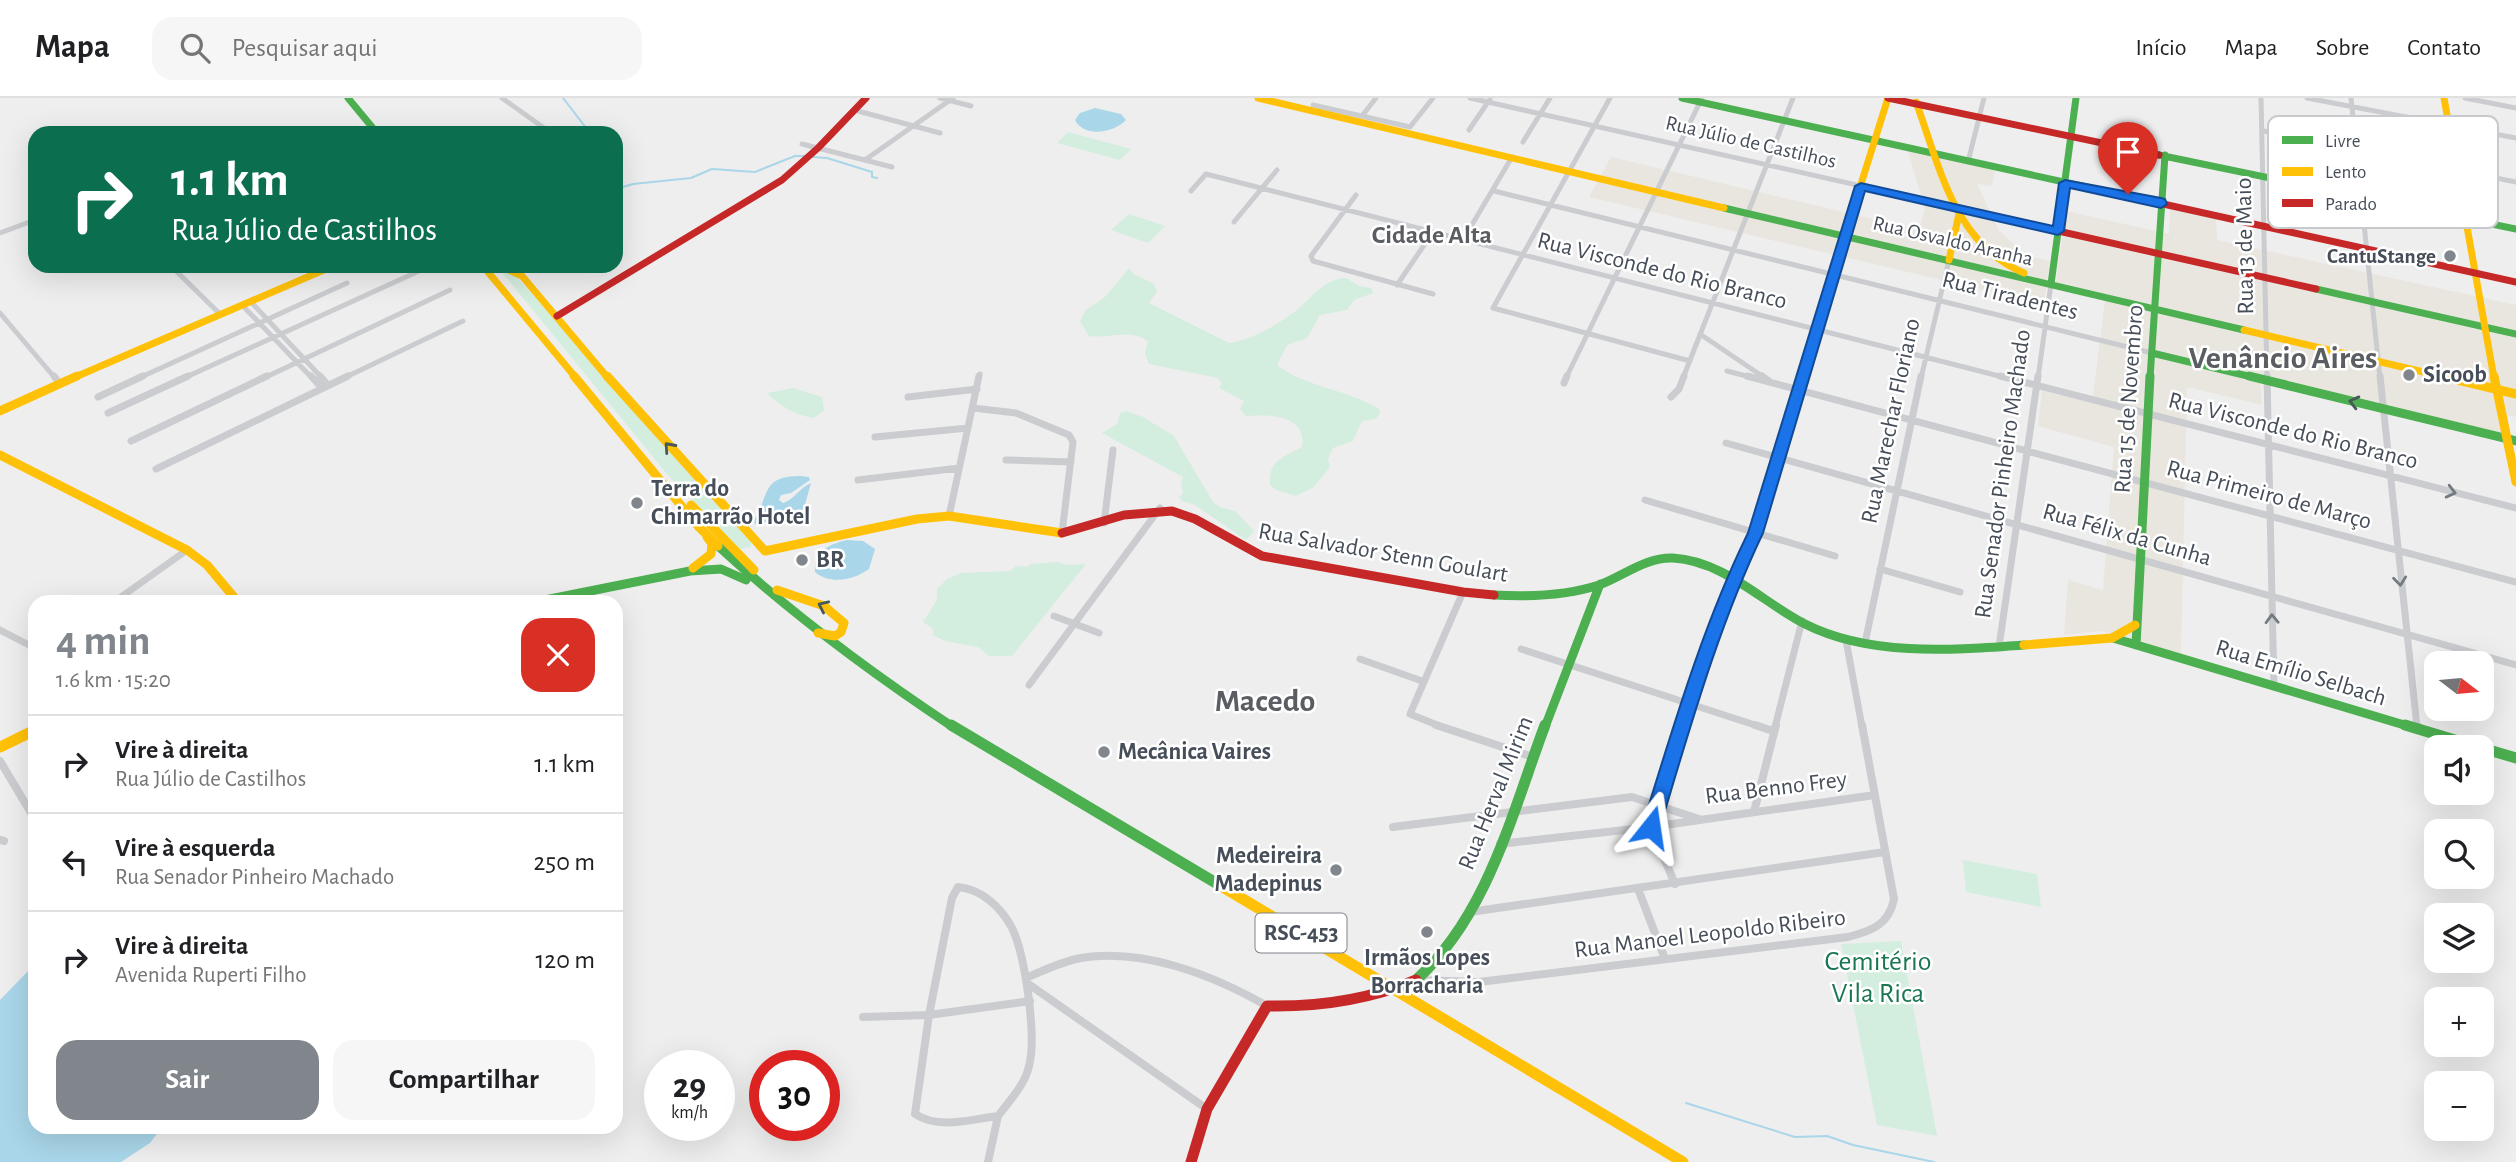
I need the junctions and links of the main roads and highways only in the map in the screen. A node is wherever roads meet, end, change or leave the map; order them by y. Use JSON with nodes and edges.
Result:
{"nodes":[{"id":1,"x":348,"y":98,"type":"edge"},
{"id":2,"x":866,"y":98,"type":"edge"},
{"id":3,"x":1260,"y":98,"type":"edge"},
{"id":4,"x":1682,"y":98,"type":"edge"},
{"id":5,"x":1888,"y":98,"type":"edge"},
{"id":6,"x":2076,"y":98,"type":"edge"},
{"id":7,"x":2444,"y":98,"type":"edge"},
{"id":8,"x":1701,"y":100,"type":"edge"},
{"id":9,"x":1916,"y":101,"type":"edge"},
{"id":10,"x":2448,"y":116,"type":"edge"},
{"id":11,"x":371,"y":126,"type":"edge"},
{"id":12,"x":2071,"y":136,"type":"junction"},
{"id":13,"x":1875,"y":140,"type":"junction"},
{"id":14,"x":1936,"y":154,"type":"junction"},
{"id":15,"x":2165,"y":155,"type":"junction"},
{"id":16,"x":2268,"y":177,"type":"edge"},
{"id":17,"x":2065,"y":182,"type":"junction"},
{"id":18,"x":2161,"y":203,"type":"junction"},
{"id":19,"x":1960,"y":209,"type":"junction"},
{"id":20,"x":2498,"y":225,"type":"edge"},
{"id":21,"x":2268,"y":226,"type":"edge"},
{"id":22,"x":2277,"y":228,"type":"edge"},
{"id":23,"x":2467,"y":228,"type":"edge"},
{"id":24,"x":2516,"y":229,"type":"edge"},
{"id":25,"x":2058,"y":231,"type":"junction"},
{"id":26,"x":1845,"y":235,"type":"junction"},
{"id":27,"x":2158,"y":254,"type":"junction"},
{"id":28,"x":1949,"y":260,"type":"junction"},
{"id":29,"x":2475,"y":271,"type":"junction"},
{"id":30,"x":317,"y":273,"type":"edge"},
{"id":31,"x":489,"y":273,"type":"edge"},
{"id":32,"x":498,"y":273,"type":"edge"},
{"id":33,"x":515,"y":273,"type":"edge"},
{"id":34,"x":2015,"y":273,"type":"junction"},
{"id":35,"x":2516,"y":280,"type":"edge"},
{"id":36,"x":2047,"y":283,"type":"junction"},
{"id":37,"x":2156,"y":310,"type":"junction"},
{"id":38,"x":557,"y":316,"type":"junction"},
{"id":39,"x":2486,"y":327,"type":"junction"},
{"id":40,"x":2516,"y":334,"type":"edge"},
{"id":41,"x":2152,"y":353,"type":"junction"},
{"id":42,"x":2496,"y":389,"type":"junction"},
{"id":43,"x":2516,"y":394,"type":"edge"},
{"id":44,"x":0,"y":411,"type":"edge"},
{"id":45,"x":2511,"y":440,"type":"edge"},
{"id":46,"x":0,"y":455,"type":"edge"},
{"id":47,"x":2516,"y":482,"type":"edge"},
{"id":48,"x":698,"y":526,"type":"junction"},
{"id":49,"x":731,"y":547,"type":"junction"},
{"id":50,"x":765,"y":551,"type":"junction"},
{"id":51,"x":690,"y":571,"type":"junction"},
{"id":52,"x":761,"y":577,"type":"junction"},
{"id":53,"x":1600,"y":584,"type":"junction"},
{"id":54,"x":777,"y":590,"type":"junction"},
{"id":55,"x":765,"y":591,"type":"junction"},
{"id":56,"x":232,"y":595,"type":"edge"},
{"id":57,"x":570,"y":595,"type":"edge"},
{"id":58,"x":2135,"y":625,"type":"junction"},
{"id":59,"x":811,"y":629,"type":"junction"},
{"id":60,"x":831,"y":636,"type":"junction"},
{"id":61,"x":2112,"y":638,"type":"junction"},
{"id":62,"x":2136,"y":645,"type":"junction"},
{"id":63,"x":919,"y":705,"type":"junction"},
{"id":64,"x":28,"y":733,"type":"edge"},
{"id":65,"x":2434,"y":735,"type":"edge"},
{"id":66,"x":0,"y":747,"type":"edge"},
{"id":67,"x":2494,"y":752,"type":"edge"},
{"id":68,"x":2516,"y":758,"type":"edge"},
{"id":69,"x":1394,"y":988,"type":"junction"},
{"id":70,"x":1191,"y":1162,"type":"edge"},
{"id":71,"x":1683,"y":1162,"type":"edge"}],
"edges":[{"from":1,"to":11,"type":"main road"},
{"from":2,"to":38,"type":"main road"},
{"from":3,"to":26,"type":"main road","name":"Rua Osvaldo Aranha"},
{"from":4,"to":8,"type":"main road"},
{"from":5,"to":9,"type":"main road"},
{"from":5,"to":13,"type":"main road"},
{"from":6,"to":12,"type":"main road","name":"Rua Senador Pinheiro Machado"},
{"from":7,"to":10,"type":"main road"},
{"from":8,"to":13,"type":"main road"},
{"from":9,"to":12,"type":"main road"},
{"from":9,"to":14,"type":"main road"},
{"from":12,"to":15,"type":"main road"},
{"from":12,"to":17,"type":"main road","name":"Rua Senador Pinheiro Machado"},
{"from":13,"to":14,"type":"main road"},
{"from":13,"to":26,"type":"main road"},
{"from":14,"to":17,"type":"main road"},
{"from":14,"to":19,"type":"main road"},
{"from":15,"to":16,"type":"main road"},
{"from":15,"to":18,"type":"main road","name":"Rua 15 de Novembro"},
{"from":17,"to":18,"type":"main road"},
{"from":17,"to":25,"type":"main road","name":"Rua Senador Pinheiro Machado"},
{"from":18,"to":21,"type":"main road"},
{"from":18,"to":27,"type":"main road","name":"Rua 15 de Novembro"},
{"from":19,"to":25,"type":"main road","name":"Rua Júlio de Castilhos"},
{"from":19,"to":28,"type":"main road","name":"Rua Marechar Floriano"},
{"from":19,"to":34,"type":"main road"},
{"from":20,"to":24,"type":"main road"},
{"from":22,"to":29,"type":"main road"},
{"from":23,"to":29,"type":"main road"},
{"from":25,"to":27,"type":"main road","name":"Rua Júlio de Castilhos"},
{"from":25,"to":36,"type":"main road","name":"Rua Senador Pinheiro Machado"},
{"from":26,"to":28,"type":"main road","name":"Rua Osvaldo Aranha"},
{"from":27,"to":37,"type":"main road","name":"Rua 15 de Novembro"},
{"from":27,"to":39,"type":"main road","name":"Rua Júlio de Castilhos"},
{"from":28,"to":34,"type":"main road","name":"Rua Osvaldo Aranha"},
{"from":29,"to":35,"type":"main road"},
{"from":29,"to":39,"type":"main road"},
{"from":30,"to":44,"type":"main road"},
{"from":31,"to":48,"type":"main road","number":"RSC-453"},
{"from":32,"to":49,"type":"main road","number":"RSC-453"},
{"from":33,"to":38,"type":"main road"},
{"from":34,"to":36,"type":"main road","name":"Rua Osvaldo Aranha"},
{"from":36,"to":37,"type":"main road","name":"Rua Osvaldo Aranha"},
{"from":37,"to":41,"type":"main road","name":"Rua 15 de Novembro"},
{"from":37,"to":42,"type":"main road","name":"Rua Osvaldo Aranha"},
{"from":50,"to":38,"type":"main road","one_way":true},
{"from":39,"to":40,"type":"main road","name":"Rua Júlio de Castilhos"},
{"from":39,"to":42,"type":"main road"},
{"from":45,"to":41,"type":"main road","name":"Rua Tiradentes","one_way":true},
{"from":41,"to":58,"type":"main road","name":"Rua 15 de Novembro"},
{"from":42,"to":43,"type":"main road","name":"Rua Osvaldo Aranha"},
{"from":42,"to":45,"type":"main road"},
{"from":45,"to":47,"type":"main road"},
{"from":46,"to":56,"type":"main road"},
{"from":48,"to":51,"type":"main road"},
{"from":48,"to":55,"type":"main road","number":"RSC-453"},
{"from":49,"to":50,"type":"main road"},
{"from":49,"to":52,"type":"main road","number":"RSC-453"},
{"from":50,"to":52,"type":"main road"},
{"from":50,"to":53,"type":"main road","name":"Rua Salvador Stenn Goulart"},
{"from":51,"to":55,"type":"main road"},
{"from":51,"to":57,"type":"main road"},
{"from":52,"to":54,"type":"main road","number":"RSC-453"},
{"from":53,"to":61,"type":"main road","name":"Rua Salvador Stenn Goulart"},
{"from":53,"to":69,"type":"main road","name":"Rua Herval Mirim"},
{"from":54,"to":60,"type":"main road","number":"RSC-453"},
{"from":60,"to":54,"type":"main road","one_way":true},
{"from":55,"to":59,"type":"main road","number":"RSC-453"},
{"from":58,"to":61,"type":"main road"},
{"from":58,"to":62,"type":"main road","name":"Rua 15 de Novembro"},
{"from":59,"to":60,"type":"main road"},
{"from":59,"to":63,"type":"main road","number":"RSC-453"},
{"from":60,"to":63,"type":"main road","number":"RSC-453"},
{"from":61,"to":62,"type":"main road","name":"Rua Emílio Selbach"},
{"from":62,"to":65,"type":"main road","name":"Rua Emílio Selbach"},
{"from":63,"to":69,"type":"main road","number":"RSC-453"},
{"from":64,"to":66,"type":"main road"},
{"from":67,"to":68,"type":"main road","name":"Rua Emílio Selbach"},
{"from":69,"to":70,"type":"main road","name":"Rua Herval Mirim"},
{"from":69,"to":71,"type":"main road","number":"RSC-453"}]}
